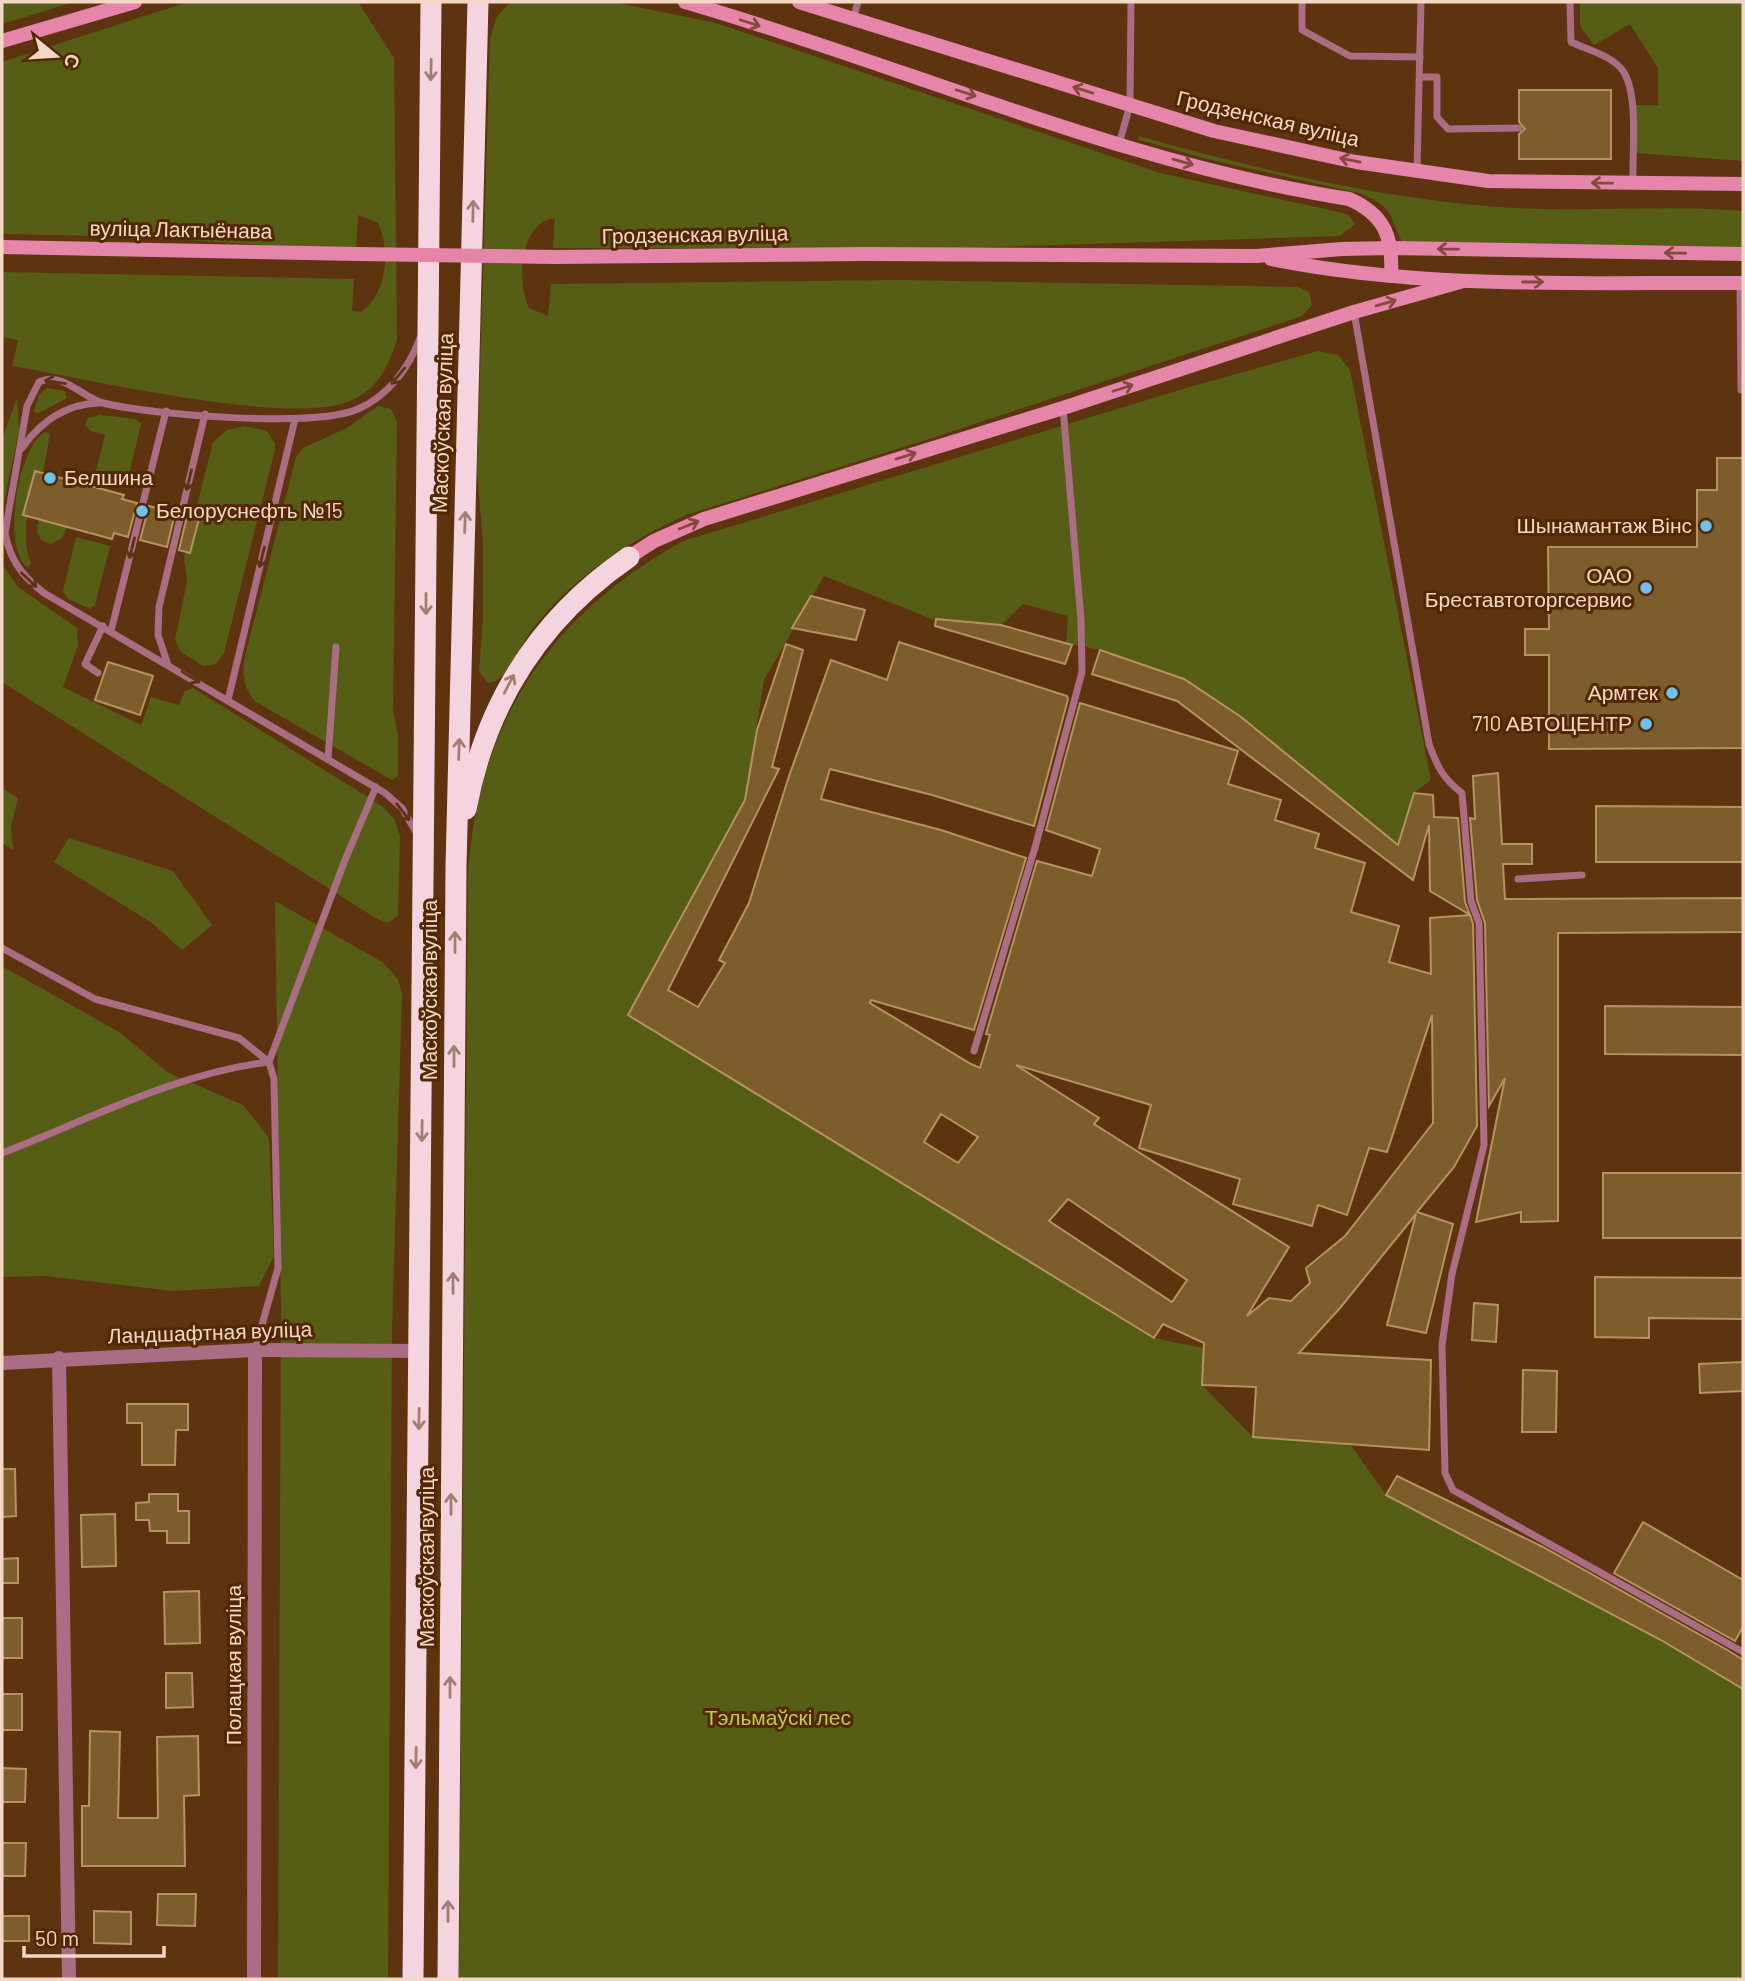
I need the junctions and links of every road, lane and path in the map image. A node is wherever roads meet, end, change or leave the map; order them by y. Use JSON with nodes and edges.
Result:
{"nodes":[{"id":1,"x":135,"y":2,"type":"edge"},
{"id":2,"x":431,"y":2,"type":"edge"},
{"id":3,"x":478,"y":2,"type":"edge"},
{"id":4,"x":685,"y":2,"type":"edge"},
{"id":5,"x":799,"y":2,"type":"edge"},
{"id":6,"x":858,"y":2,"type":"edge"},
{"id":7,"x":1131,"y":2,"type":"edge"},
{"id":8,"x":1303,"y":2,"type":"edge"},
{"id":9,"x":1421,"y":2,"type":"edge"},
{"id":10,"x":1570,"y":2,"type":"edge"},
{"id":11,"x":853,"y":19,"type":"junction"},
{"id":12,"x":2,"y":41,"type":"edge"},
{"id":13,"x":1420,"y":57,"type":"junction"},
{"id":14,"x":1420,"y":77,"type":"junction"},
{"id":15,"x":1130,"y":105,"type":"junction"},
{"id":16,"x":1519,"y":128,"type":"dead end"},
{"id":17,"x":1119,"y":144,"type":"junction"},
{"id":18,"x":1418,"y":170,"type":"junction"},
{"id":19,"x":1633,"y":183,"type":"junction"},
{"id":20,"x":1743,"y":184,"type":"edge"},
{"id":21,"x":2,"y":247,"type":"edge"},
{"id":22,"x":1392,"y":248,"type":"junction"},
{"id":23,"x":1743,"y":254,"type":"edge"},
{"id":24,"x":1256,"y":256,"type":"junction"},
{"id":25,"x":554,"y":257,"type":"joint"},
{"id":26,"x":1391,"y":276,"type":"junction"},
{"id":27,"x":1460,"y":282,"type":"junction"},
{"id":28,"x":1741,"y":283,"type":"edge"},
{"id":29,"x":1354,"y":312,"type":"junction"},
{"id":30,"x":428,"y":316,"type":"junction"},
{"id":31,"x":1741,"y":390,"type":"dead end"},
{"id":32,"x":103,"y":403,"type":"junction"},
{"id":33,"x":1063,"y":408,"type":"junction"},
{"id":34,"x":166,"y":411,"type":"junction"},
{"id":35,"x":205,"y":414,"type":"junction"},
{"id":36,"x":295,"y":419,"type":"junction"},
{"id":37,"x":22,"y":448,"type":"junction"},
{"id":38,"x":629,"y":557,"type":"joint"},
{"id":39,"x":103,"y":626,"type":"junction"},
{"id":40,"x":111,"y":631,"type":"junction"},
{"id":41,"x":336,"y":647,"type":"dead end"},
{"id":42,"x":168,"y":663,"type":"junction"},
{"id":43,"x":98,"y":673,"type":"dead end"},
{"id":44,"x":228,"y":700,"type":"junction"},
{"id":45,"x":328,"y":759,"type":"junction"},
{"id":46,"x":376,"y":787,"type":"junction"},
{"id":47,"x":425,"y":862,"type":"junction"},
{"id":48,"x":456,"y":866,"type":"junction"},
{"id":49,"x":1582,"y":875,"type":"dead end"},
{"id":50,"x":1518,"y":879,"type":"dead end"},
{"id":51,"x":2,"y":948,"type":"edge"},
{"id":52,"x":974,"y":1051,"type":"dead end"},
{"id":53,"x":269,"y":1062,"type":"junction"},
{"id":54,"x":2,"y":1153,"type":"edge"},
{"id":55,"x":256,"y":1350,"type":"junction"},
{"id":56,"x":419,"y":1351,"type":"junction"},
{"id":57,"x":453,"y":1351,"type":"junction"},
{"id":58,"x":59,"y":1358,"type":"junction"},
{"id":59,"x":2,"y":1363,"type":"edge"},
{"id":60,"x":1743,"y":1653,"type":"edge"},
{"id":61,"x":69,"y":1979,"type":"edge"},
{"id":62,"x":254,"y":1979,"type":"edge"},
{"id":63,"x":413,"y":1979,"type":"edge"},
{"id":64,"x":448,"y":1979,"type":"edge"}],
"edges":[{"from":1,"to":12,"type":"main road"},
{"from":2,"to":30,"type":"highway","name":"Маскоўская вуліца","one_way":true},
{"from":48,"to":3,"type":"highway","name":"Маскоўская вуліца","one_way":true},
{"from":4,"to":17,"type":"main road","one_way":true},
{"from":5,"to":11,"type":"main road","name":"Гродзенская вуліца"},
{"from":6,"to":11,"type":"lane"},
{"from":7,"to":15,"type":"lane"},
{"from":8,"to":13,"type":"lane"},
{"from":9,"to":13,"type":"lane"},
{"from":10,"to":19,"type":"lane"},
{"from":15,"to":11,"type":"main road","name":"Гродзенская вуліца","one_way":true},
{"from":13,"to":14,"type":"lane"},
{"from":14,"to":16,"type":"lane"},
{"from":14,"to":18,"type":"lane"},
{"from":15,"to":17,"type":"lane"},
{"from":18,"to":15,"type":"main road","name":"Гродзенская вуліца","one_way":true},
{"from":17,"to":22,"type":"main road","one_way":true},
{"from":19,"to":18,"type":"main road","name":"Гродзенская вуліца","one_way":true},
{"from":19,"to":20,"type":"main road","name":"Гродзенская вуліца"},
{"from":21,"to":25,"type":"main road","name":"вуліца Лактыёнава","bridge":true},
{"from":23,"to":22,"type":"main road","name":"Гродзенская вуліца","one_way":true},
{"from":22,"to":24,"type":"main road","name":"Гродзенская вуліца"},
{"from":22,"to":26,"type":"main road"},
{"from":24,"to":25,"type":"main road","name":"Гродзенская вуліца"},
{"from":24,"to":26,"type":"main road","name":"Гродзенская вуліца"},
{"from":26,"to":27,"type":"main road","name":"Гродзенская вуліца"},
{"from":27,"to":28,"type":"main road","name":"Гродзенская вуліца","one_way":true},
{"from":29,"to":27,"type":"main road","one_way":true},
{"from":28,"to":31,"type":"lane"},
{"from":33,"to":29,"type":"main road","one_way":true},
{"from":29,"to":60,"type":"lane"},
{"from":30,"to":36,"type":"lane","one_way":true},
{"from":30,"to":47,"type":"highway","name":"Маскоўская вуліца","one_way":true},
{"from":32,"to":34,"type":"lane"},
{"from":32,"to":37,"type":"lane"},
{"from":32,"to":37,"type":"lane","one_way":true},
{"from":38,"to":33,"type":"main road","one_way":true},
{"from":33,"to":52,"type":"lane"},
{"from":34,"to":35,"type":"lane"},
{"from":34,"to":40,"type":"lane","one_way":true},
{"from":35,"to":36,"type":"lane"},
{"from":35,"to":42,"type":"lane","one_way":true},
{"from":36,"to":44,"type":"lane","one_way":true},
{"from":37,"to":39,"type":"lane","one_way":true},
{"from":48,"to":38,"type":"highway","one_way":true},
{"from":39,"to":40,"type":"lane"},
{"from":39,"to":43,"type":"lane"},
{"from":40,"to":42,"type":"lane"},
{"from":41,"to":45,"type":"lane"},
{"from":42,"to":44,"type":"lane","one_way":true},
{"from":44,"to":45,"type":"lane"},
{"from":45,"to":46,"type":"lane"},
{"from":46,"to":47,"type":"lane","one_way":true},
{"from":46,"to":53,"type":"lane"},
{"from":47,"to":56,"type":"highway","name":"Маскоўская вуліца","one_way":true},
{"from":57,"to":48,"type":"highway","name":"Маскоўская вуліца","one_way":true},
{"from":49,"to":50,"type":"lane"},
{"from":51,"to":53,"type":"lane"},
{"from":53,"to":54,"type":"lane"},
{"from":53,"to":55,"type":"lane"},
{"from":55,"to":56,"type":"street","name":"Ландшафтная вуліца"},
{"from":55,"to":58,"type":"street","name":"Ландшафтная вуліца"},
{"from":55,"to":62,"type":"street","name":"Полацкая вуліца"},
{"from":56,"to":57,"type":"highway"},
{"from":56,"to":63,"type":"highway","name":"Маскоўская вуліца","one_way":true},
{"from":64,"to":57,"type":"highway","name":"Маскоўская вуліца","one_way":true},
{"from":58,"to":59,"type":"street","name":"Ландшафтная вуліца"},
{"from":58,"to":61,"type":"street"}]}
